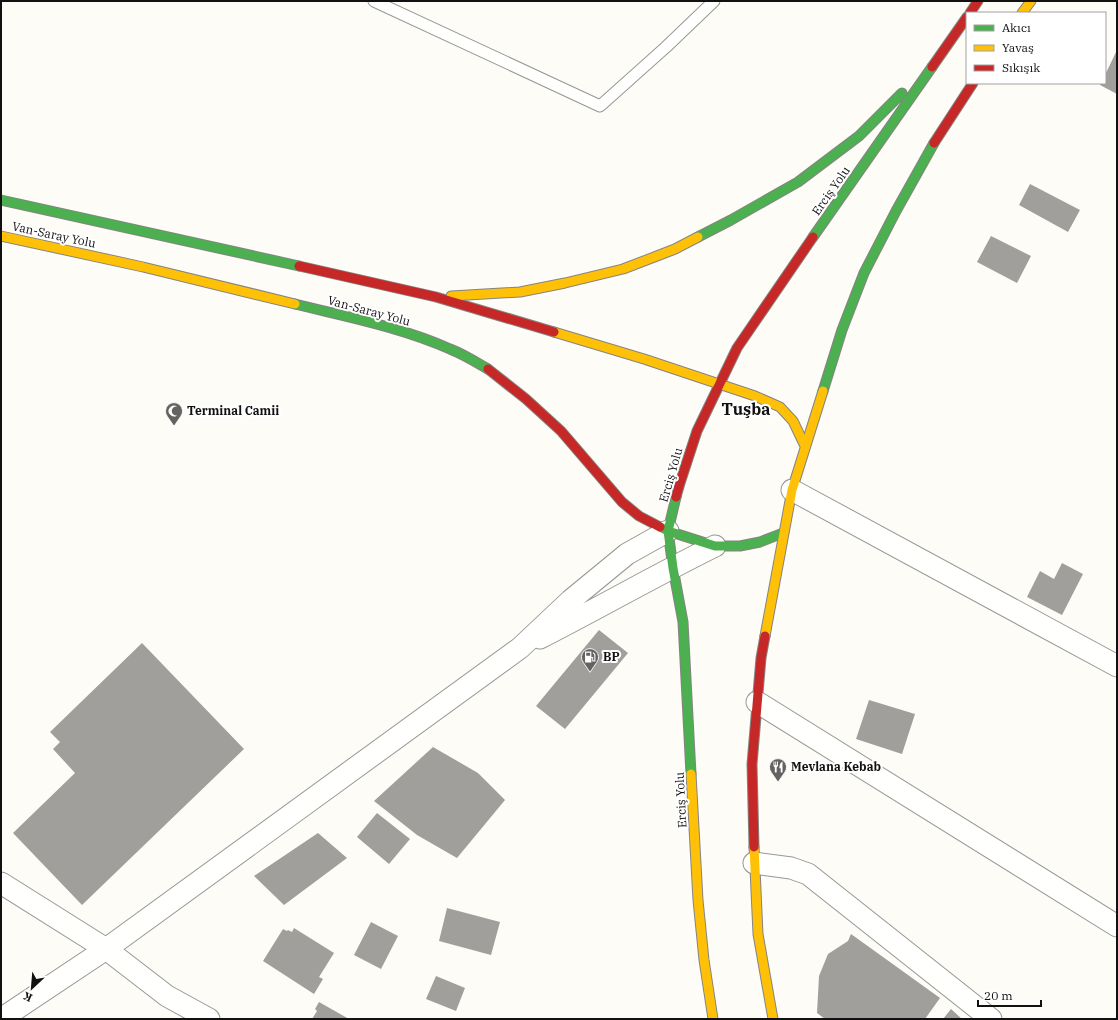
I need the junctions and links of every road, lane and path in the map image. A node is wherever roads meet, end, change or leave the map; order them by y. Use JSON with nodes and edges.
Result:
{"nodes":[{"id":1,"x":374,"y":1,"type":"edge"},
{"id":2,"x":714,"y":1,"type":"edge"},
{"id":3,"x":978,"y":1,"type":"edge"},
{"id":4,"x":1031,"y":1,"type":"edge"},
{"id":5,"x":971,"y":12,"type":"edge"},
{"id":6,"x":1023,"y":12,"type":"edge"},
{"id":7,"x":966,"y":18,"type":"edge"},
{"id":8,"x":942,"y":52,"type":"junction"},
{"id":9,"x":972,"y":84,"type":"edge"},
{"id":10,"x":1,"y":200,"type":"edge"},
{"id":11,"x":1,"y":236,"type":"edge"},
{"id":12,"x":436,"y":297,"type":"junction"},
{"id":13,"x":719,"y":384,"type":"junction"},
{"id":14,"x":805,"y":446,"type":"junction"},
{"id":15,"x":792,"y":490,"type":"junction"},
{"id":16,"x":668,"y":531,"type":"junction"},
{"id":17,"x":783,"y":533,"type":"junction"},
{"id":18,"x":715,"y":546,"type":"junction"},
{"id":19,"x":673,"y":568,"type":"junction"},
{"id":20,"x":520,"y":648,"type":"junction"},
{"id":21,"x":1117,"y":666,"type":"edge"},
{"id":22,"x":756,"y":702,"type":"junction"},
{"id":23,"x":754,"y":863,"type":"junction"},
{"id":24,"x":1,"y":883,"type":"edge"},
{"id":25,"x":1117,"y":926,"type":"edge"},
{"id":26,"x":106,"y":949,"type":"junction"},
{"id":27,"x":1,"y":1019,"type":"edge"},
{"id":28,"x":209,"y":1019,"type":"edge"},
{"id":29,"x":713,"y":1019,"type":"edge"},
{"id":30,"x":773,"y":1019,"type":"edge"},
{"id":31,"x":991,"y":1019,"type":"edge"}],
"edges":[{"from":1,"to":2,"type":"lane"},
{"from":3,"to":5,"type":"highway"},
{"from":4,"to":6,"type":"highway"},
{"from":7,"to":8,"type":"highway","name":"Erciş Yolu"},
{"from":8,"to":12,"type":"highway"},
{"from":8,"to":13,"type":"highway","name":"Erciş Yolu"},
{"from":9,"to":14,"type":"highway"},
{"from":10,"to":12,"type":"highway","name":"Van-Saray Yolu"},
{"from":11,"to":16,"type":"highway","name":"Van-Saray Yolu"},
{"from":12,"to":13,"type":"highway","name":"Van-Saray Yolu"},
{"from":13,"to":14,"type":"highway","name":"Van-Saray Yolu"},
{"from":13,"to":16,"type":"highway","name":"Erciş Yolu"},
{"from":14,"to":15,"type":"highway"},
{"from":15,"to":17,"type":"highway"},
{"from":15,"to":21,"type":"street"},
{"from":16,"to":18,"type":"highway","name":"Van-Saray Yolu"},
{"from":16,"to":19,"type":"highway","name":"Erciş Yolu"},
{"from":16,"to":20,"type":"street"},
{"from":17,"to":18,"type":"highway","name":"Van-Saray Yolu"},
{"from":17,"to":22,"type":"highway"},
{"from":18,"to":19,"type":"street"},
{"from":19,"to":20,"type":"street"},
{"from":19,"to":29,"type":"highway","name":"Erciş Yolu"},
{"from":20,"to":26,"type":"street"},
{"from":22,"to":23,"type":"highway"},
{"from":22,"to":25,"type":"street"},
{"from":23,"to":30,"type":"highway"},
{"from":23,"to":31,"type":"street"},
{"from":24,"to":26,"type":"street"},
{"from":26,"to":27,"type":"street"},
{"from":26,"to":28,"type":"street"}]}
